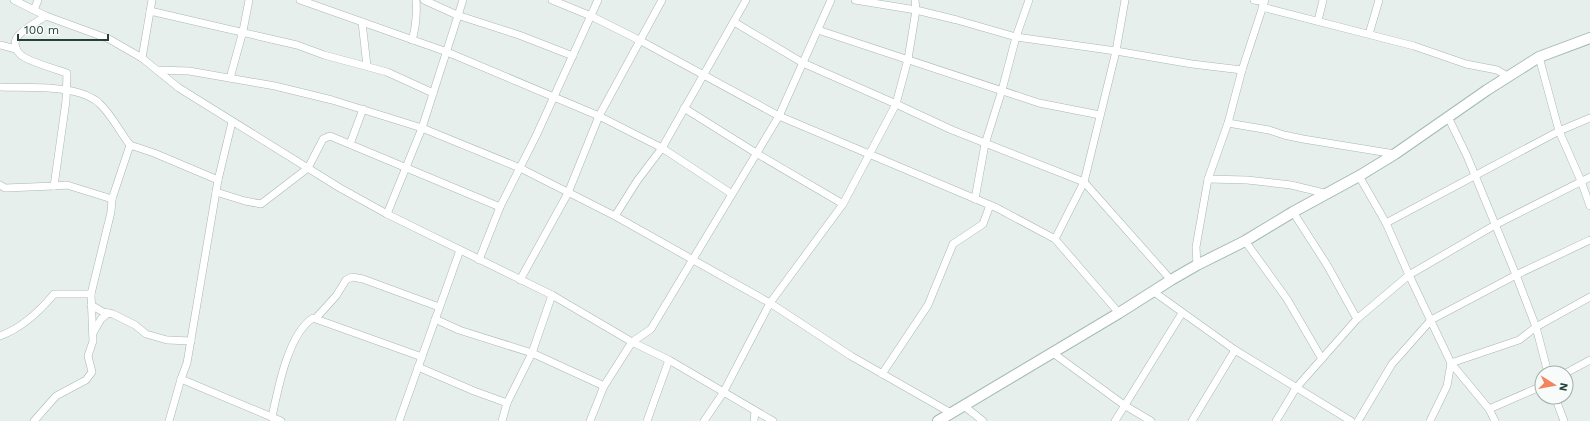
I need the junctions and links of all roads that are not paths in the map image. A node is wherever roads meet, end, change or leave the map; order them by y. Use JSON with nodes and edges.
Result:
{"nodes":[{"id":1,"x":14,"y":0,"type":"edge"},
{"id":2,"x":38,"y":0,"type":"edge"},
{"id":3,"x":152,"y":0,"type":"edge"},
{"id":4,"x":249,"y":0,"type":"edge"},
{"id":5,"x":300,"y":0,"type":"edge"},
{"id":6,"x":416,"y":0,"type":"edge"},
{"id":7,"x":424,"y":0,"type":"edge"},
{"id":8,"x":463,"y":0,"type":"edge"},
{"id":9,"x":552,"y":0,"type":"edge"},
{"id":10,"x":598,"y":0,"type":"edge"},
{"id":11,"x":662,"y":0,"type":"edge"},
{"id":12,"x":831,"y":0,"type":"edge"},
{"id":13,"x":855,"y":0,"type":"edge"},
{"id":14,"x":915,"y":0,"type":"edge"},
{"id":15,"x":1029,"y":0,"type":"edge"},
{"id":16,"x":1126,"y":0,"type":"edge"},
{"id":17,"x":1254,"y":0,"type":"edge"},
{"id":18,"x":1323,"y":0,"type":"edge"},
{"id":19,"x":1379,"y":0,"type":"edge"},
{"id":20,"x":745,"y":1,"type":"edge"},
{"id":21,"x":1264,"y":3,"type":"edge"},
{"id":22,"x":34,"y":10,"type":"junction"},
{"id":23,"x":916,"y":10,"type":"junction"},
{"id":24,"x":150,"y":11,"type":"junction"},
{"id":25,"x":457,"y":15,"type":"junction"},
{"id":26,"x":46,"y":16,"type":"junction"},
{"id":27,"x":591,"y":16,"type":"junction"},
{"id":28,"x":1318,"y":21,"type":"junction"},
{"id":29,"x":362,"y":22,"type":"junction"},
{"id":30,"x":734,"y":22,"type":"junction"},
{"id":31,"x":818,"y":30,"type":"junction"},
{"id":32,"x":243,"y":32,"type":"junction"},
{"id":33,"x":1369,"y":34,"type":"junction"},
{"id":34,"x":1016,"y":37,"type":"junction"},
{"id":35,"x":1590,"y":38,"type":"edge"},
{"id":36,"x":412,"y":40,"type":"junction"},
{"id":37,"x":641,"y":41,"type":"junction"},
{"id":38,"x":0,"y":45,"type":"edge"},
{"id":39,"x":16,"y":49,"type":"junction"},
{"id":40,"x":1116,"y":51,"type":"junction"},
{"id":41,"x":447,"y":52,"type":"junction"},
{"id":42,"x":573,"y":56,"type":"junction"},
{"id":43,"x":142,"y":58,"type":"junction"},
{"id":44,"x":1539,"y":58,"type":"junction"},
{"id":45,"x":908,"y":59,"type":"junction"},
{"id":46,"x":803,"y":63,"type":"junction"},
{"id":47,"x":367,"y":66,"type":"junction"},
{"id":48,"x":157,"y":70,"type":"junction"},
{"id":49,"x":1242,"y":70,"type":"junction"},
{"id":50,"x":703,"y":76,"type":"junction"},
{"id":51,"x":1509,"y":77,"type":"junction"},
{"id":52,"x":230,"y":78,"type":"junction"},
{"id":53,"x":0,"y":87,"type":"edge"},
{"id":54,"x":66,"y":90,"type":"junction"},
{"id":55,"x":1002,"y":90,"type":"junction"},
{"id":56,"x":433,"y":94,"type":"junction"},
{"id":57,"x":554,"y":97,"type":"junction"},
{"id":58,"x":896,"y":104,"type":"junction"},
{"id":59,"x":684,"y":108,"type":"junction"},
{"id":60,"x":363,"y":109,"type":"junction"},
{"id":61,"x":1100,"y":115,"type":"junction"},
{"id":62,"x":599,"y":116,"type":"junction"},
{"id":63,"x":779,"y":116,"type":"junction"},
{"id":64,"x":1448,"y":117,"type":"junction"},
{"id":65,"x":1590,"y":118,"type":"edge"},
{"id":66,"x":232,"y":122,"type":"junction"},
{"id":67,"x":1228,"y":123,"type":"junction"},
{"id":68,"x":422,"y":128,"type":"junction"},
{"id":69,"x":1559,"y":131,"type":"junction"},
{"id":70,"x":350,"y":144,"type":"junction"},
{"id":71,"x":985,"y":144,"type":"junction"},
{"id":72,"x":130,"y":145,"type":"junction"},
{"id":73,"x":662,"y":148,"type":"junction"},
{"id":74,"x":756,"y":153,"type":"junction"},
{"id":75,"x":870,"y":154,"type":"junction"},
{"id":76,"x":1395,"y":154,"type":"junction"},
{"id":77,"x":308,"y":168,"type":"junction"},
{"id":78,"x":406,"y":168,"type":"junction"},
{"id":79,"x":520,"y":168,"type":"junction"},
{"id":80,"x":1360,"y":176,"type":"junction"},
{"id":81,"x":1475,"y":176,"type":"junction"},
{"id":82,"x":1590,"y":177,"type":"edge"},
{"id":83,"x":1208,"y":179,"type":"junction"},
{"id":84,"x":218,"y":180,"type":"junction"},
{"id":85,"x":1581,"y":181,"type":"junction"},
{"id":86,"x":1084,"y":182,"type":"junction"},
{"id":87,"x":0,"y":186,"type":"edge"},
{"id":88,"x":54,"y":186,"type":"junction"},
{"id":89,"x":216,"y":192,"type":"junction"},
{"id":90,"x":568,"y":193,"type":"junction"},
{"id":91,"x":732,"y":194,"type":"junction"},
{"id":92,"x":1328,"y":194,"type":"junction"},
{"id":93,"x":112,"y":199,"type":"junction"},
{"id":94,"x":975,"y":199,"type":"junction"},
{"id":95,"x":843,"y":204,"type":"junction"},
{"id":96,"x":990,"y":205,"type":"junction"},
{"id":97,"x":1590,"y":206,"type":"edge"},
{"id":98,"x":500,"y":207,"type":"junction"},
{"id":99,"x":1293,"y":212,"type":"junction"},
{"id":100,"x":387,"y":214,"type":"junction"},
{"id":101,"x":615,"y":216,"type":"junction"},
{"id":102,"x":1386,"y":223,"type":"junction"},
{"id":103,"x":1495,"y":225,"type":"junction"},
{"id":104,"x":1055,"y":239,"type":"junction"},
{"id":105,"x":1590,"y":240,"type":"edge"},
{"id":106,"x":1245,"y":241,"type":"junction"},
{"id":107,"x":460,"y":250,"type":"junction"},
{"id":108,"x":479,"y":260,"type":"junction"},
{"id":109,"x":693,"y":260,"type":"junction"},
{"id":110,"x":1197,"y":265,"type":"junction"},
{"id":111,"x":1409,"y":275,"type":"junction"},
{"id":112,"x":1516,"y":275,"type":"junction"},
{"id":113,"x":520,"y":280,"type":"junction"},
{"id":114,"x":1171,"y":280,"type":"junction"},
{"id":115,"x":1154,"y":292,"type":"junction"},
{"id":116,"x":91,"y":294,"type":"junction"},
{"id":117,"x":552,"y":295,"type":"junction"},
{"id":118,"x":1590,"y":297,"type":"edge"},
{"id":119,"x":770,"y":303,"type":"junction"},
{"id":120,"x":91,"y":305,"type":"junction"},
{"id":121,"x":439,"y":307,"type":"junction"},
{"id":122,"x":108,"y":313,"type":"junction"},
{"id":123,"x":1119,"y":313,"type":"junction"},
{"id":124,"x":1182,"y":313,"type":"junction"},
{"id":125,"x":316,"y":318,"type":"junction"},
{"id":126,"x":435,"y":319,"type":"junction"},
{"id":127,"x":1357,"y":319,"type":"junction"},
{"id":128,"x":1431,"y":320,"type":"junction"},
{"id":129,"x":1536,"y":327,"type":"junction"},
{"id":130,"x":93,"y":334,"type":"junction"},
{"id":131,"x":0,"y":336,"type":"edge"},
{"id":132,"x":191,"y":341,"type":"junction"},
{"id":133,"x":632,"y":342,"type":"junction"},
{"id":134,"x":1235,"y":350,"type":"junction"},
{"id":135,"x":532,"y":353,"type":"junction"},
{"id":136,"x":1052,"y":353,"type":"junction"},
{"id":137,"x":422,"y":357,"type":"junction"},
{"id":138,"x":1322,"y":359,"type":"junction"},
{"id":139,"x":669,"y":360,"type":"junction"},
{"id":140,"x":1590,"y":360,"type":"edge"},
{"id":141,"x":1451,"y":363,"type":"junction"},
{"id":142,"x":1546,"y":365,"type":"edge"},
{"id":143,"x":418,"y":367,"type":"junction"},
{"id":144,"x":1574,"y":369,"type":"edge"},
{"id":145,"x":882,"y":374,"type":"junction"},
{"id":146,"x":181,"y":379,"type":"junction"},
{"id":147,"x":604,"y":386,"type":"junction"},
{"id":148,"x":1296,"y":388,"type":"junction"},
{"id":149,"x":1534,"y":389,"type":"edge"},
{"id":150,"x":723,"y":393,"type":"junction"},
{"id":151,"x":507,"y":403,"type":"junction"},
{"id":152,"x":1124,"y":405,"type":"junction"},
{"id":153,"x":1557,"y":405,"type":"edge"},
{"id":154,"x":964,"y":406,"type":"junction"},
{"id":155,"x":1489,"y":409,"type":"junction"},
{"id":156,"x":755,"y":411,"type":"junction"},
{"id":157,"x":951,"y":413,"type":"junction"},
{"id":158,"x":273,"y":419,"type":"edge"},
{"id":159,"x":401,"y":420,"type":"edge"},
{"id":160,"x":34,"y":421,"type":"edge"},
{"id":161,"x":169,"y":421,"type":"edge"},
{"id":162,"x":281,"y":421,"type":"edge"},
{"id":163,"x":502,"y":421,"type":"edge"},
{"id":164,"x":590,"y":421,"type":"edge"},
{"id":165,"x":647,"y":421,"type":"edge"},
{"id":166,"x":704,"y":421,"type":"edge"},
{"id":167,"x":754,"y":421,"type":"edge"},
{"id":168,"x":773,"y":421,"type":"edge"},
{"id":169,"x":938,"y":421,"type":"edge"},
{"id":170,"x":983,"y":421,"type":"edge"},
{"id":171,"x":1115,"y":421,"type":"edge"},
{"id":172,"x":1151,"y":421,"type":"edge"},
{"id":173,"x":1192,"y":421,"type":"edge"},
{"id":174,"x":1276,"y":421,"type":"edge"},
{"id":175,"x":1351,"y":421,"type":"edge"},
{"id":176,"x":1358,"y":421,"type":"edge"},
{"id":177,"x":1430,"y":421,"type":"edge"},
{"id":178,"x":1495,"y":421,"type":"edge"},
{"id":179,"x":1564,"y":421,"type":"edge"}],
"edges":[{"from":1,"to":22,"type":"street"},
{"from":2,"to":22,"type":"street"},
{"from":3,"to":24,"type":"street"},
{"from":4,"to":32,"type":"street"},
{"from":5,"to":29,"type":"street"},
{"from":6,"to":36,"type":"street"},
{"from":7,"to":25,"type":"street"},
{"from":8,"to":25,"type":"street"},
{"from":9,"to":27,"type":"street"},
{"from":10,"to":27,"type":"street"},
{"from":11,"to":37,"type":"street"},
{"from":12,"to":31,"type":"street"},
{"from":13,"to":23,"type":"street"},
{"from":14,"to":23,"type":"street"},
{"from":15,"to":34,"type":"street"},
{"from":16,"to":40,"type":"street"},
{"from":17,"to":21,"type":"street"},
{"from":18,"to":28,"type":"street"},
{"from":19,"to":33,"type":"street"},
{"from":20,"to":30,"type":"street"},
{"from":21,"to":28,"type":"street"},
{"from":21,"to":49,"type":"street"},
{"from":22,"to":26,"type":"street"},
{"from":23,"to":34,"type":"street"},
{"from":23,"to":45,"type":"street"},
{"from":24,"to":32,"type":"street"},
{"from":24,"to":43,"type":"street"},
{"from":25,"to":41,"type":"street"},
{"from":25,"to":42,"type":"street"},
{"from":26,"to":39,"type":"street"},
{"from":26,"to":43,"type":"street"},
{"from":27,"to":37,"type":"street"},
{"from":27,"to":42,"type":"street"},
{"from":28,"to":33,"type":"street"},
{"from":29,"to":36,"type":"street"},
{"from":29,"to":47,"type":"street"},
{"from":30,"to":46,"type":"street"},
{"from":30,"to":50,"type":"street"},
{"from":31,"to":45,"type":"street"},
{"from":31,"to":46,"type":"street"},
{"from":32,"to":47,"type":"street"},
{"from":32,"to":52,"type":"street"},
{"from":33,"to":51,"type":"street"},
{"from":34,"to":40,"type":"street"},
{"from":34,"to":55,"type":"street"},
{"from":35,"to":44,"type":"street"},
{"from":36,"to":41,"type":"street"},
{"from":37,"to":50,"type":"street"},
{"from":37,"to":62,"type":"street"},
{"from":38,"to":39,"type":"street"},
{"from":39,"to":54,"type":"street"},
{"from":40,"to":49,"type":"street"},
{"from":40,"to":61,"type":"street"},
{"from":41,"to":56,"type":"street"},
{"from":41,"to":57,"type":"street"},
{"from":42,"to":57,"type":"street"},
{"from":43,"to":48,"type":"street"},
{"from":44,"to":51,"type":"street"},
{"from":44,"to":69,"type":"street"},
{"from":45,"to":55,"type":"street"},
{"from":45,"to":58,"type":"street"},
{"from":46,"to":58,"type":"street"},
{"from":46,"to":63,"type":"street"},
{"from":47,"to":56,"type":"street"},
{"from":48,"to":52,"type":"street"},
{"from":48,"to":66,"type":"street"},
{"from":49,"to":67,"type":"street"},
{"from":50,"to":59,"type":"street"},
{"from":50,"to":63,"type":"street"},
{"from":51,"to":64,"type":"street"},
{"from":52,"to":60,"type":"street"},
{"from":53,"to":54,"type":"street"},
{"from":54,"to":72,"type":"street"},
{"from":54,"to":88,"type":"street"},
{"from":55,"to":61,"type":"street"},
{"from":55,"to":71,"type":"street"},
{"from":56,"to":68,"type":"street"},
{"from":57,"to":62,"type":"street"},
{"from":57,"to":79,"type":"street"},
{"from":58,"to":71,"type":"street"},
{"from":58,"to":75,"type":"street"},
{"from":59,"to":73,"type":"street"},
{"from":59,"to":74,"type":"street"},
{"from":60,"to":68,"type":"street"},
{"from":60,"to":70,"type":"street"},
{"from":61,"to":86,"type":"street"},
{"from":62,"to":73,"type":"street"},
{"from":62,"to":90,"type":"street"},
{"from":63,"to":74,"type":"street"},
{"from":63,"to":75,"type":"street"},
{"from":64,"to":76,"type":"street"},
{"from":64,"to":81,"type":"street"},
{"from":65,"to":69,"type":"street"},
{"from":66,"to":77,"type":"street"},
{"from":66,"to":84,"type":"street"},
{"from":67,"to":76,"type":"street"},
{"from":67,"to":83,"type":"street"},
{"from":68,"to":78,"type":"street"},
{"from":68,"to":79,"type":"street"},
{"from":69,"to":81,"type":"street"},
{"from":69,"to":85,"type":"street"},
{"from":70,"to":77,"type":"street"},
{"from":70,"to":78,"type":"street"},
{"from":71,"to":86,"type":"street"},
{"from":71,"to":94,"type":"street"},
{"from":72,"to":84,"type":"street"},
{"from":72,"to":93,"type":"street"},
{"from":73,"to":91,"type":"street"},
{"from":73,"to":101,"type":"street"},
{"from":74,"to":91,"type":"street"},
{"from":74,"to":95,"type":"street"},
{"from":75,"to":94,"type":"street"},
{"from":75,"to":95,"type":"street"},
{"from":76,"to":80,"type":"street"},
{"from":77,"to":89,"type":"street"},
{"from":77,"to":100,"type":"street"},
{"from":78,"to":98,"type":"street"},
{"from":78,"to":100,"type":"street"},
{"from":79,"to":90,"type":"street"},
{"from":79,"to":98,"type":"street"},
{"from":80,"to":92,"type":"street"},
{"from":80,"to":102,"type":"street"},
{"from":81,"to":102,"type":"street"},
{"from":81,"to":103,"type":"street"},
{"from":82,"to":85,"type":"street"},
{"from":83,"to":92,"type":"street"},
{"from":83,"to":110,"type":"street"},
{"from":84,"to":89,"type":"street"},
{"from":85,"to":97,"type":"street"},
{"from":85,"to":103,"type":"street"},
{"from":86,"to":104,"type":"street"},
{"from":86,"to":114,"type":"street"},
{"from":87,"to":88,"type":"street"},
{"from":88,"to":93,"type":"street"},
{"from":89,"to":132,"type":"street"},
{"from":90,"to":101,"type":"street"},
{"from":90,"to":113,"type":"street"},
{"from":91,"to":109,"type":"street"},
{"from":92,"to":99,"type":"street"},
{"from":93,"to":116,"type":"street"},
{"from":94,"to":96,"type":"street"},
{"from":95,"to":119,"type":"street"},
{"from":96,"to":104,"type":"street"},
{"from":96,"to":145,"type":"street"},
{"from":98,"to":108,"type":"street"},
{"from":99,"to":106,"type":"street"},
{"from":99,"to":127,"type":"street"},
{"from":100,"to":107,"type":"street"},
{"from":101,"to":109,"type":"street"},
{"from":102,"to":111,"type":"street"},
{"from":103,"to":111,"type":"street"},
{"from":103,"to":112,"type":"street"},
{"from":104,"to":123,"type":"street"},
{"from":105,"to":112,"type":"street"},
{"from":106,"to":110,"type":"street"},
{"from":106,"to":138,"type":"street"},
{"from":107,"to":108,"type":"street"},
{"from":107,"to":121,"type":"street"},
{"from":108,"to":113,"type":"street"},
{"from":109,"to":119,"type":"street"},
{"from":109,"to":133,"type":"street"},
{"from":110,"to":114,"type":"street"},
{"from":111,"to":127,"type":"street"},
{"from":111,"to":128,"type":"street"},
{"from":112,"to":128,"type":"street"},
{"from":112,"to":129,"type":"street"},
{"from":113,"to":117,"type":"street"},
{"from":114,"to":115,"type":"street"},
{"from":115,"to":123,"type":"street"},
{"from":115,"to":124,"type":"street"},
{"from":116,"to":120,"type":"street"},
{"from":116,"to":131,"type":"street"},
{"from":117,"to":133,"type":"street"},
{"from":117,"to":135,"type":"street"},
{"from":118,"to":129,"type":"street"},
{"from":119,"to":145,"type":"street"},
{"from":119,"to":150,"type":"street"},
{"from":120,"to":122,"type":"street"},
{"from":120,"to":130,"type":"street"},
{"from":121,"to":125,"type":"street"},
{"from":121,"to":126,"type":"street"},
{"from":122,"to":130,"type":"street"},
{"from":122,"to":132,"type":"street"},
{"from":123,"to":136,"type":"street"},
{"from":124,"to":134,"type":"street"},
{"from":124,"to":152,"type":"street"},
{"from":125,"to":137,"type":"street"},
{"from":125,"to":158,"type":"street"},
{"from":126,"to":135,"type":"street"},
{"from":126,"to":137,"type":"street"},
{"from":127,"to":138,"type":"street"},
{"from":128,"to":141,"type":"street"},
{"from":128,"to":176,"type":"street"},
{"from":129,"to":141,"type":"street"},
{"from":129,"to":142,"type":"street"},
{"from":130,"to":160,"type":"street"},
{"from":132,"to":146,"type":"street"},
{"from":133,"to":139,"type":"street"},
{"from":133,"to":147,"type":"street"},
{"from":134,"to":148,"type":"street"},
{"from":134,"to":173,"type":"street"},
{"from":135,"to":147,"type":"street"},
{"from":135,"to":151,"type":"street"},
{"from":136,"to":152,"type":"street"},
{"from":136,"to":154,"type":"street"},
{"from":137,"to":143,"type":"street"},
{"from":138,"to":148,"type":"street"},
{"from":139,"to":150,"type":"street"},
{"from":139,"to":165,"type":"street"},
{"from":140,"to":144,"type":"street"},
{"from":141,"to":155,"type":"street"},
{"from":141,"to":177,"type":"street"},
{"from":143,"to":151,"type":"street"},
{"from":143,"to":159,"type":"street"},
{"from":145,"to":157,"type":"street"},
{"from":146,"to":158,"type":"street"},
{"from":146,"to":161,"type":"street"},
{"from":147,"to":164,"type":"street"},
{"from":148,"to":174,"type":"street"},
{"from":148,"to":175,"type":"street"},
{"from":149,"to":155,"type":"street"},
{"from":150,"to":156,"type":"street"},
{"from":150,"to":166,"type":"street"},
{"from":151,"to":163,"type":"street"},
{"from":152,"to":171,"type":"street"},
{"from":152,"to":172,"type":"street"},
{"from":153,"to":179,"type":"street"},
{"from":154,"to":157,"type":"street"},
{"from":154,"to":170,"type":"street"},
{"from":155,"to":178,"type":"street"},
{"from":156,"to":167,"type":"street"},
{"from":156,"to":168,"type":"street"},
{"from":157,"to":169,"type":"street"},
{"from":158,"to":162,"type":"street"}]}
